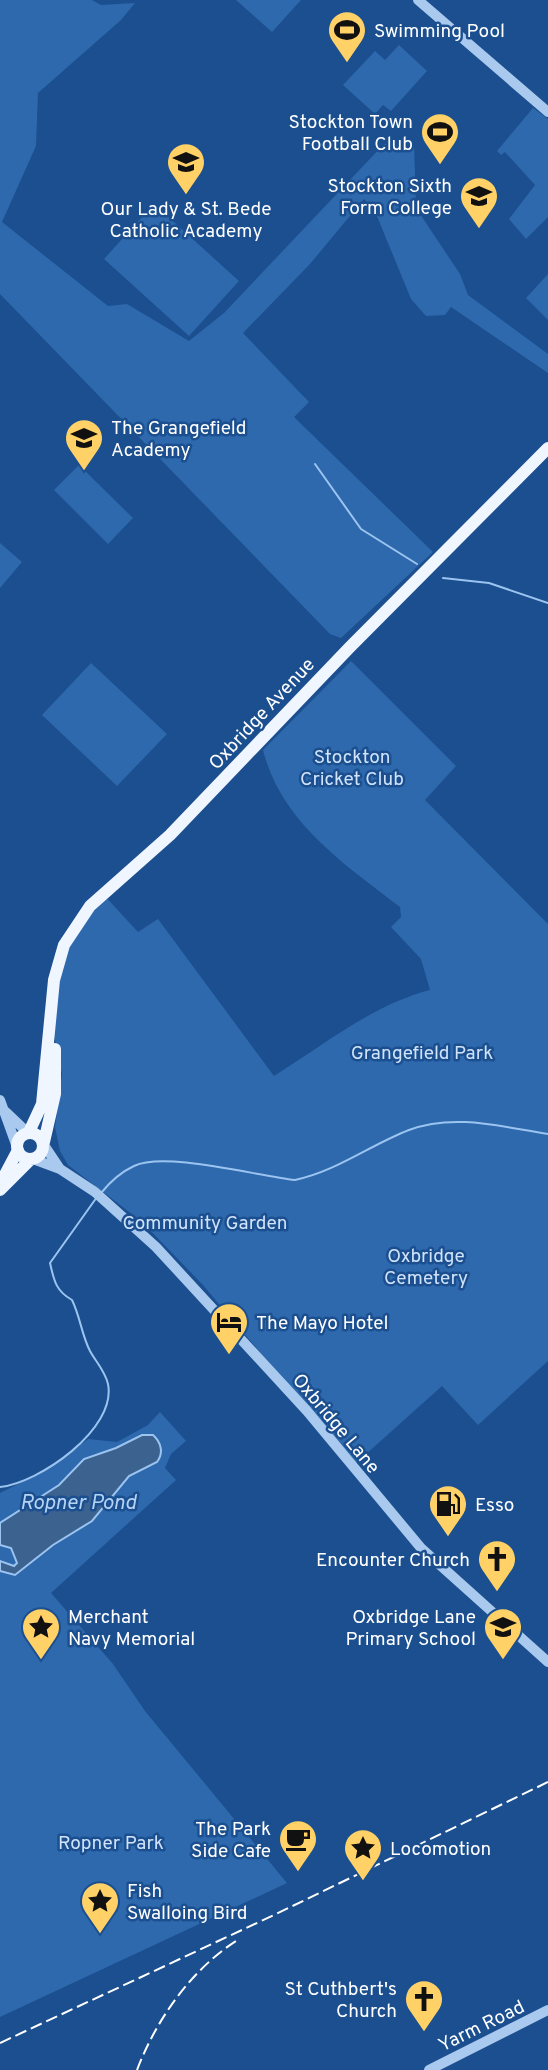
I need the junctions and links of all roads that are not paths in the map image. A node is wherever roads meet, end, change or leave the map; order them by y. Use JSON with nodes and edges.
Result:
{"nodes":[{"id":1,"x":418,"y":0,"type":"edge"},
{"id":2,"x":548,"y":112,"type":"edge"},
{"id":3,"x":548,"y":448,"type":"edge"},
{"id":4,"x":51,"y":1029,"type":"junction"},
{"id":5,"x":0,"y":1100,"type":"edge"},
{"id":6,"x":5,"y":1111,"type":"junction"},
{"id":7,"x":28,"y":1132,"type":"junction"},
{"id":8,"x":44,"y":1143,"type":"junction"},
{"id":9,"x":17,"y":1149,"type":"junction"},
{"id":10,"x":32,"y":1159,"type":"junction"},
{"id":11,"x":61,"y":1169,"type":"junction"},
{"id":12,"x":0,"y":1184,"type":"edge"},
{"id":13,"x":0,"y":1190,"type":"edge"},
{"id":14,"x":548,"y":1662,"type":"edge"},
{"id":15,"x":548,"y":2010,"type":"edge"},
{"id":16,"x":429,"y":2070,"type":"edge"}],
"edges":[{"from":1,"to":2,"type":"street"},
{"from":3,"to":4,"type":"main road","name":"Oxbridge Avenue"},
{"from":4,"to":7,"type":"main road","name":"Oxbridge Avenue"},
{"from":4,"to":8,"type":"main road","name":"Oxbridge Avenue"},
{"from":5,"to":6,"type":"street"},
{"from":6,"to":7,"type":"street"},
{"from":6,"to":9,"type":"street"},
{"from":7,"to":8,"type":"main road"},
{"from":7,"to":9,"type":"main road"},
{"from":8,"to":10,"type":"main road"},
{"from":8,"to":11,"type":"street"},
{"from":9,"to":10,"type":"main road"},
{"from":9,"to":12,"type":"main road"},
{"from":10,"to":11,"type":"street"},
{"from":10,"to":13,"type":"main road"},
{"from":11,"to":14,"type":"street","name":"Oxbridge Lane"},
{"from":15,"to":16,"type":"street","name":"Yarm Road"}]}
